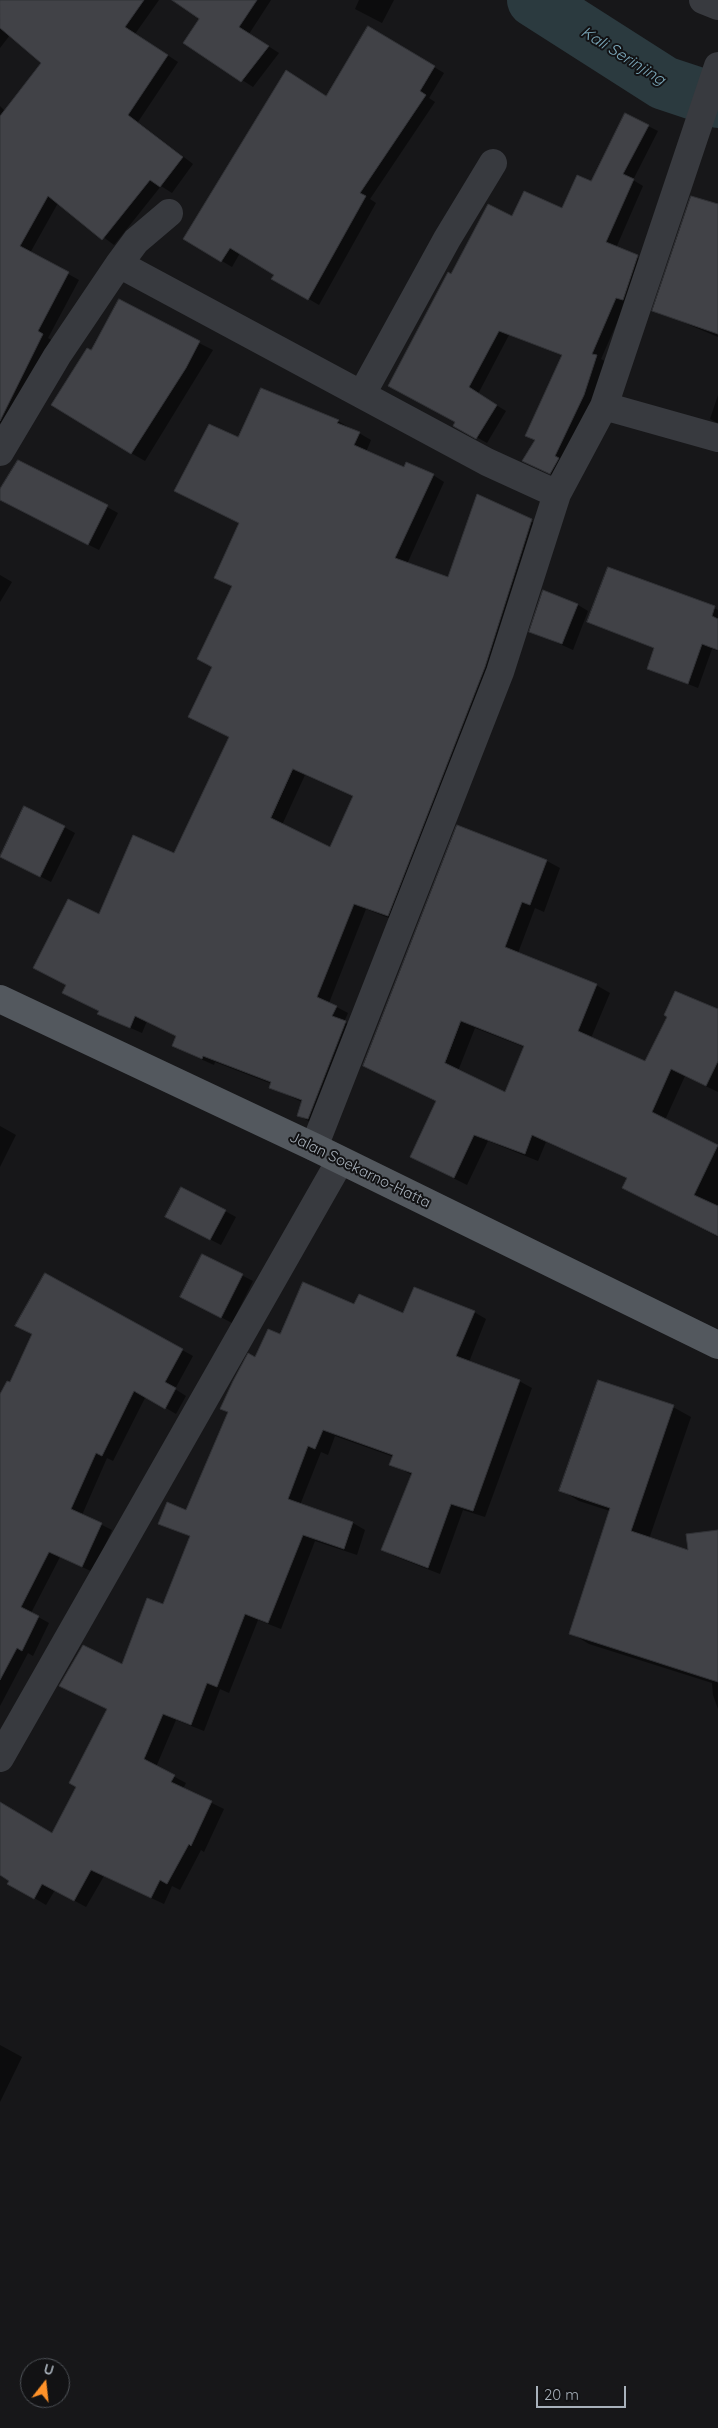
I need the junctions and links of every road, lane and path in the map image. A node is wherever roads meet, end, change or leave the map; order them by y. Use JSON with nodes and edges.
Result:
{"nodes":[{"id":1,"x":703,"y":0,"type":"edge"},
{"id":2,"x":718,"y":6,"type":"edge"},
{"id":3,"x":718,"y":66,"type":"edge"},
{"id":4,"x":493,"y":163,"type":"dead end"},
{"id":5,"x":168,"y":213,"type":"dead end"},
{"id":6,"x":119,"y":264,"type":"junction"},
{"id":7,"x":362,"y":394,"type":"junction"},
{"id":8,"x":604,"y":406,"type":"junction"},
{"id":9,"x":718,"y":438,"type":"edge"},
{"id":10,"x":0,"y":452,"type":"edge"},
{"id":11,"x":557,"y":494,"type":"junction"},
{"id":12,"x":0,"y":999,"type":"edge"},
{"id":13,"x":314,"y":1147,"type":"junction"},
{"id":14,"x":340,"y":1160,"type":"junction"},
{"id":15,"x":718,"y":1345,"type":"edge"},
{"id":16,"x":0,"y":1758,"type":"edge"}],
"edges":[{"from":1,"to":2,"type":"street"},
{"from":3,"to":8,"type":"street"},
{"from":4,"to":7,"type":"street"},
{"from":5,"to":6,"type":"street"},
{"from":6,"to":7,"type":"street"},
{"from":6,"to":10,"type":"street"},
{"from":7,"to":11,"type":"street"},
{"from":8,"to":9,"type":"street"},
{"from":8,"to":11,"type":"street"},
{"from":11,"to":13,"type":"street"},
{"from":12,"to":13,"type":"main road","name":"Jalan Soekarno-Hatta"},
{"from":13,"to":14,"type":"main road","name":"Jalan Soekarno-Hatta"},
{"from":14,"to":15,"type":"main road","name":"Jalan Soekarno-Hatta"},
{"from":14,"to":16,"type":"street"}]}
